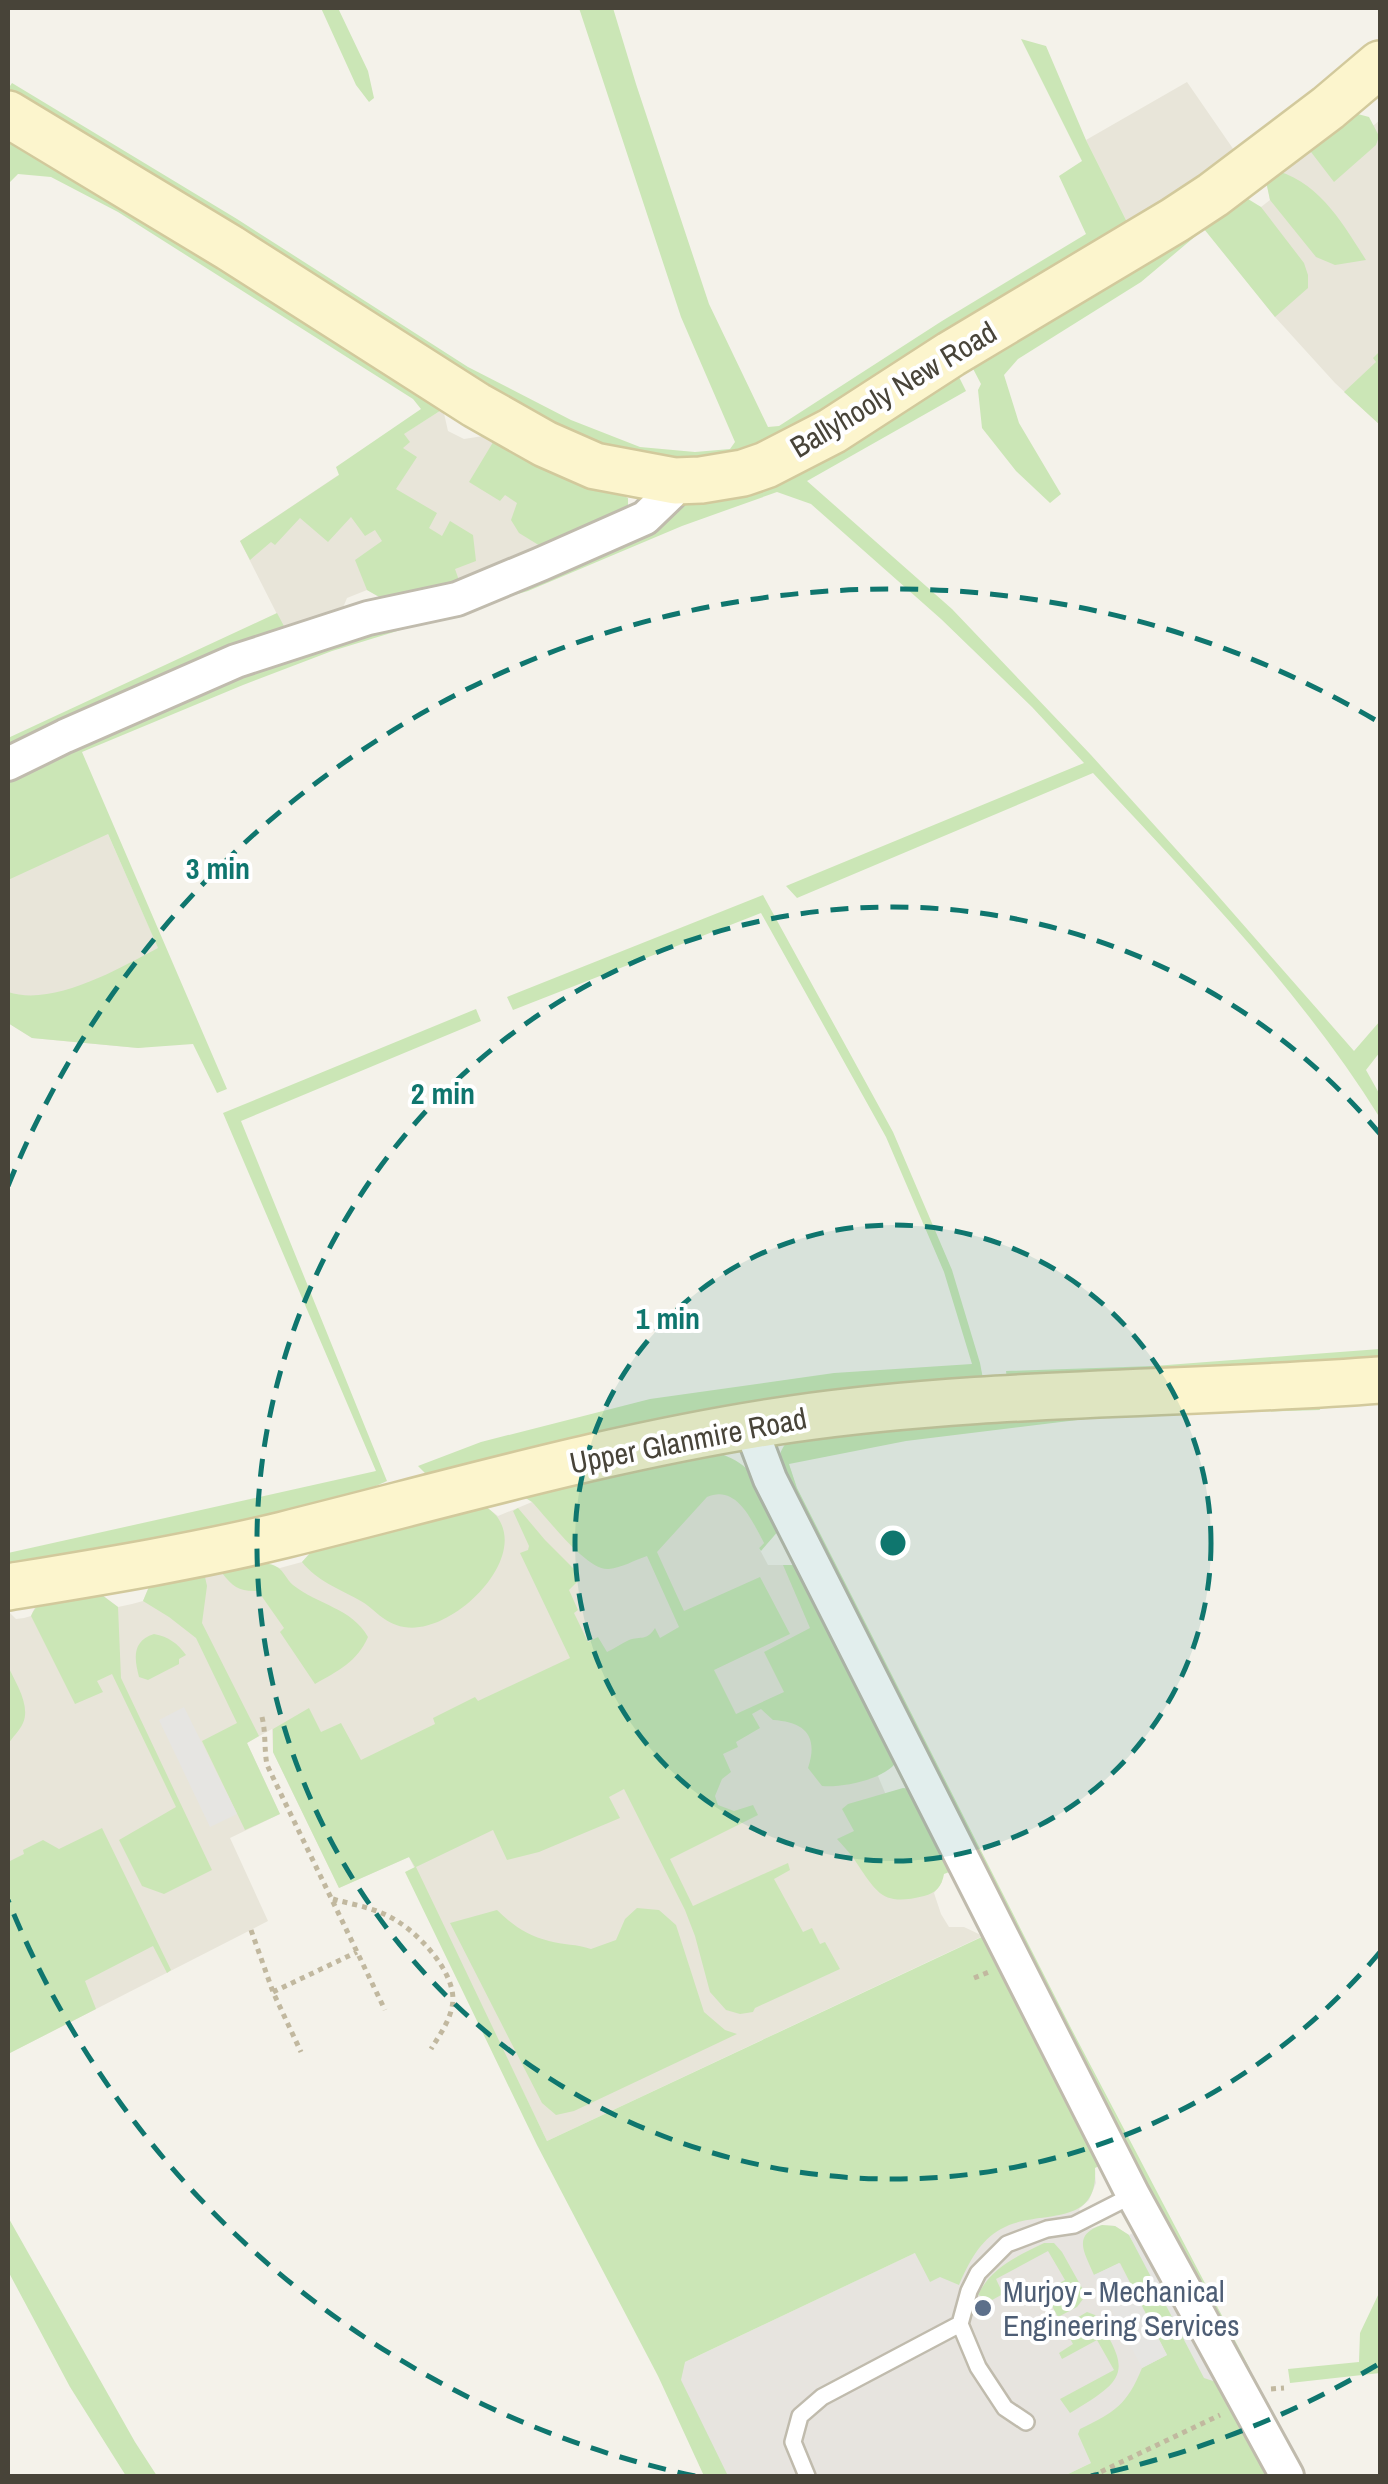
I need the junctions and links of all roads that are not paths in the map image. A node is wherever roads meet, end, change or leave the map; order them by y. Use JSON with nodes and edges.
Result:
{"nodes":[{"id":1,"x":1380,"y":64,"type":"edge"},
{"id":2,"x":8,"y":114,"type":"edge"},
{"id":3,"x":674,"y":480,"type":"junction"},
{"id":4,"x":8,"y":764,"type":"edge"},
{"id":5,"x":1380,"y":1380,"type":"edge"},
{"id":6,"x":750,"y":1426,"type":"junction"},
{"id":7,"x":8,"y":1587,"type":"edge"},
{"id":8,"x":1133,"y":2196,"type":"junction"},
{"id":9,"x":960,"y":2324,"type":"junction"},
{"id":10,"x":1026,"y":2422,"type":"dead end"},
{"id":11,"x":807,"y":2476,"type":"edge"},
{"id":12,"x":1287,"y":2476,"type":"edge"}],
"edges":[{"from":1,"to":3,"type":"main road","name":"Ballyhooly New Road"},
{"from":2,"to":3,"type":"main road","name":"Ballyhooly New Road"},
{"from":3,"to":4,"type":"street"},
{"from":5,"to":6,"type":"main road","name":"Upper Glanmire Road"},
{"from":6,"to":7,"type":"main road","name":"Upper Glanmire Road"},
{"from":6,"to":8,"type":"street"},
{"from":8,"to":9,"type":"lane"},
{"from":8,"to":12,"type":"street"},
{"from":9,"to":10,"type":"lane"},
{"from":9,"to":11,"type":"lane"}]}
